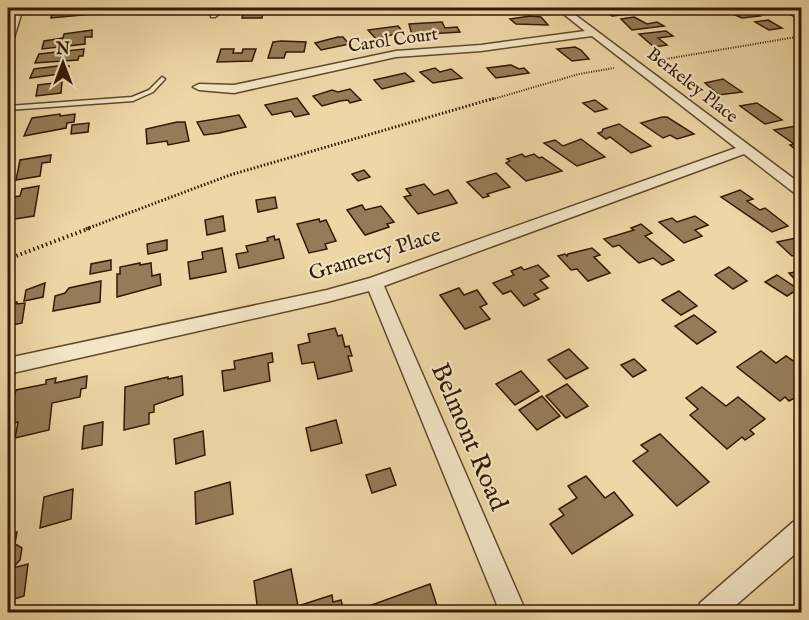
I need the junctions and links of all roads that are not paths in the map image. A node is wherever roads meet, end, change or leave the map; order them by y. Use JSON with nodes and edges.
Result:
{"nodes":[{"id":1,"x":18,"y":8,"type":"edge"},
{"id":2,"x":225,"y":8,"type":"edge"},
{"id":3,"x":561,"y":8,"type":"edge"},
{"id":4,"x":783,"y":8,"type":"edge"},
{"id":5,"x":213,"y":16,"type":"dead end"},
{"id":6,"x":801,"y":17,"type":"edge"},
{"id":7,"x":594,"y":33,"type":"junction"},
{"id":8,"x":8,"y":41,"type":"edge"},
{"id":9,"x":162,"y":79,"type":"dead end"},
{"id":10,"x":199,"y":87,"type":"dead end"},
{"id":11,"x":8,"y":108,"type":"edge"},
{"id":12,"x":745,"y":149,"type":"junction"},
{"id":13,"x":801,"y":192,"type":"edge"},
{"id":14,"x":374,"y":283,"type":"junction"},
{"id":15,"x":8,"y":366,"type":"edge"},
{"id":16,"x":801,"y":531,"type":"edge"},
{"id":17,"x":513,"y":612,"type":"edge"},
{"id":18,"x":709,"y":612,"type":"edge"}],
"edges":[{"from":1,"to":8,"type":"street"},
{"from":2,"to":5,"type":"lane"},
{"from":3,"to":7,"type":"street","name":"Berkeley Place"},
{"from":4,"to":6,"type":"street"},
{"from":7,"to":10,"type":"street","name":"Carol Court"},
{"from":7,"to":12,"type":"street","name":"Berkeley Place"},
{"from":9,"to":11,"type":"lane"},
{"from":12,"to":13,"type":"street","name":"Berkeley Place"},
{"from":12,"to":14,"type":"street","name":"Gramercy Place"},
{"from":14,"to":15,"type":"street","name":"Gramercy Place"},
{"from":14,"to":17,"type":"street","name":"Belmont Road"},
{"from":16,"to":18,"type":"street"}]}
